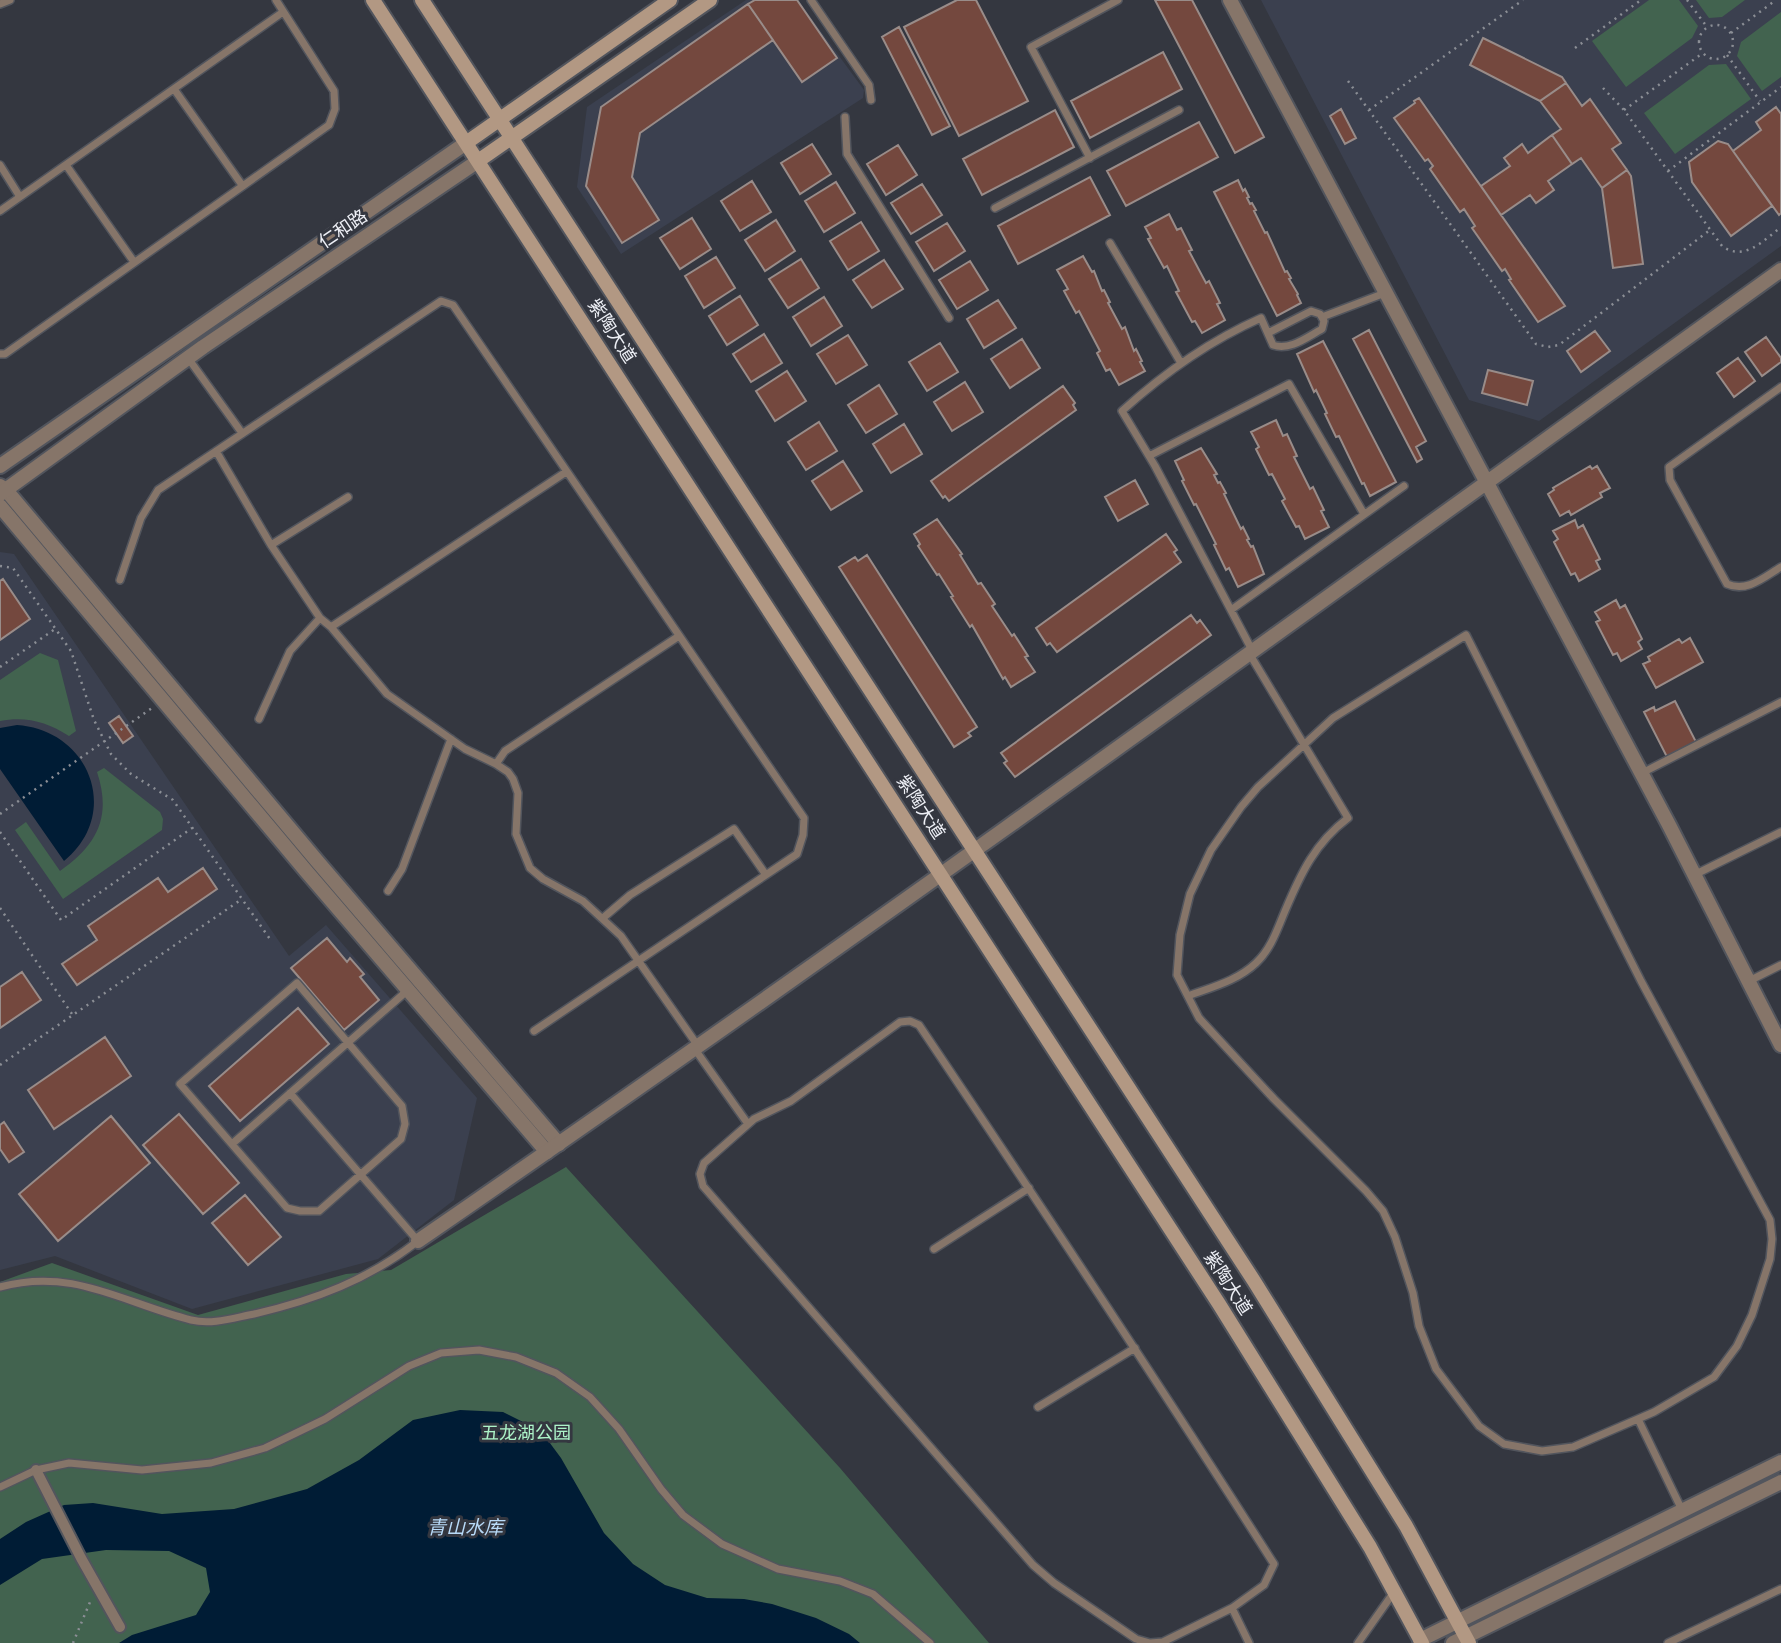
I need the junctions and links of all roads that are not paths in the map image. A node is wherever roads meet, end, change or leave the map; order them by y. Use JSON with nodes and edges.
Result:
{"nodes":[{"id":1,"x":10,"y":0,"type":"edge"},
{"id":2,"x":276,"y":0,"type":"edge"},
{"id":3,"x":373,"y":0,"type":"edge"},
{"id":4,"x":422,"y":0,"type":"edge"},
{"id":5,"x":670,"y":0,"type":"edge"},
{"id":6,"x":710,"y":0,"type":"edge"},
{"id":7,"x":811,"y":0,"type":"edge"},
{"id":8,"x":1118,"y":0,"type":"edge"},
{"id":9,"x":1230,"y":0,"type":"edge"},
{"id":10,"x":0,"y":4,"type":"edge"},
{"id":11,"x":284,"y":12,"type":"junction"},
{"id":12,"x":174,"y":89,"type":"junction"},
{"id":13,"x":871,"y":100,"type":"dead end"},
{"id":14,"x":1179,"y":110,"type":"dead end"},
{"id":15,"x":845,"y":117,"type":"dead end"},
{"id":16,"x":500,"y":119,"type":"junction"},
{"id":17,"x":512,"y":138,"type":"junction"},
{"id":18,"x":466,"y":143,"type":"junction"},
{"id":19,"x":1090,"y":158,"type":"junction"},
{"id":20,"x":478,"y":161,"type":"junction"},
{"id":21,"x":0,"y":165,"type":"edge"},
{"id":22,"x":66,"y":165,"type":"junction"},
{"id":23,"x":242,"y":185,"type":"junction"},
{"id":24,"x":20,"y":197,"type":"junction"},
{"id":25,"x":995,"y":208,"type":"dead end"},
{"id":26,"x":0,"y":211,"type":"edge"},
{"id":27,"x":1110,"y":243,"type":"dead end"},
{"id":28,"x":134,"y":262,"type":"junction"},
{"id":29,"x":1781,"y":270,"type":"edge"},
{"id":30,"x":1385,"y":293,"type":"junction"},
{"id":31,"x":949,"y":317,"type":"dead end"},
{"id":32,"x":1322,"y":317,"type":"junction"},
{"id":33,"x":1268,"y":333,"type":"junction"},
{"id":34,"x":0,"y":354,"type":"edge"},
{"id":35,"x":188,"y":358,"type":"junction"},
{"id":36,"x":1181,"y":363,"type":"junction"},
{"id":37,"x":1781,"y":387,"type":"edge"},
{"id":38,"x":242,"y":433,"type":"junction"},
{"id":39,"x":216,"y":451,"type":"junction"},
{"id":40,"x":1149,"y":456,"type":"junction"},
{"id":41,"x":0,"y":466,"type":"edge"},
{"id":42,"x":566,"y":472,"type":"junction"},
{"id":43,"x":1486,"y":483,"type":"junction"},
{"id":44,"x":1404,"y":486,"type":"dead end"},
{"id":45,"x":2,"y":490,"type":"edge"},
{"id":46,"x":348,"y":496,"type":"dead end"},
{"id":47,"x":0,"y":506,"type":"edge"},
{"id":48,"x":1364,"y":514,"type":"junction"},
{"id":49,"x":271,"y":545,"type":"junction"},
{"id":50,"x":1781,"y":567,"type":"edge"},
{"id":51,"x":120,"y":580,"type":"dead end"},
{"id":52,"x":1231,"y":610,"type":"junction"},
{"id":53,"x":320,"y":618,"type":"junction"},
{"id":54,"x":331,"y":626,"type":"junction"},
{"id":55,"x":679,"y":636,"type":"junction"},
{"id":56,"x":1251,"y":652,"type":"junction"},
{"id":57,"x":1781,"y":702,"type":"edge"},
{"id":58,"x":259,"y":719,"type":"dead end"},
{"id":59,"x":452,"y":739,"type":"junction"},
{"id":60,"x":1304,"y":744,"type":"junction"},
{"id":61,"x":496,"y":764,"type":"junction"},
{"id":62,"x":1641,"y":773,"type":"junction"},
{"id":63,"x":1781,"y":832,"type":"edge"},
{"id":64,"x":975,"y":849,"type":"junction"},
{"id":65,"x":941,"y":873,"type":"junction"},
{"id":66,"x":766,"y":875,"type":"junction"},
{"id":67,"x":1695,"y":875,"type":"junction"},
{"id":68,"x":388,"y":891,"type":"dead end"},
{"id":69,"x":603,"y":918,"type":"junction"},
{"id":70,"x":638,"y":961,"type":"junction"},
{"id":71,"x":1781,"y":965,"type":"edge"},
{"id":72,"x":1749,"y":981,"type":"junction"},
{"id":73,"x":408,"y":990,"type":"junction"},
{"id":74,"x":1188,"y":996,"type":"junction"},
{"id":75,"x":534,"y":1031,"type":"dead end"},
{"id":76,"x":348,"y":1043,"type":"junction"},
{"id":77,"x":1781,"y":1045,"type":"edge"},
{"id":78,"x":696,"y":1047,"type":"junction"},
{"id":79,"x":290,"y":1093,"type":"junction"},
{"id":80,"x":748,"y":1124,"type":"junction"},
{"id":81,"x":232,"y":1144,"type":"junction"},
{"id":82,"x":553,"y":1148,"type":"junction"},
{"id":83,"x":361,"y":1175,"type":"junction"},
{"id":84,"x":1028,"y":1188,"type":"junction"},
{"id":85,"x":418,"y":1241,"type":"junction"},
{"id":86,"x":934,"y":1249,"type":"dead end"},
{"id":87,"x":0,"y":1287,"type":"edge"},
{"id":88,"x":1135,"y":1348,"type":"junction"},
{"id":89,"x":1038,"y":1407,"type":"dead end"},
{"id":90,"x":1638,"y":1419,"type":"junction"},
{"id":91,"x":1781,"y":1462,"type":"edge"},
{"id":92,"x":36,"y":1470,"type":"junction"},
{"id":93,"x":1781,"y":1482,"type":"edge"},
{"id":94,"x":0,"y":1486,"type":"edge"},
{"id":95,"x":1682,"y":1510,"type":"junction"},
{"id":96,"x":1781,"y":1590,"type":"edge"},
{"id":97,"x":1395,"y":1592,"type":"junction"},
{"id":98,"x":1231,"y":1608,"type":"junction"},
{"id":99,"x":1457,"y":1621,"type":"junction"},
{"id":100,"x":120,"y":1627,"type":"dead end"},
{"id":101,"x":1463,"y":1641,"type":"edge"},
{"id":102,"x":1421,"y":1642,"type":"edge"},
{"id":103,"x":930,"y":1643,"type":"edge"},
{"id":104,"x":1249,"y":1643,"type":"edge"},
{"id":105,"x":1358,"y":1643,"type":"edge"},
{"id":106,"x":1668,"y":1643,"type":"edge"}],
"edges":[{"from":1,"to":10,"type":"lane"},
{"from":2,"to":11,"type":"lane"},
{"from":3,"to":18,"type":"main road","name":"紫陶大道"},
{"from":4,"to":16,"type":"main road","name":"紫陶大道"},
{"from":5,"to":16,"type":"main road","name":"仁和路"},
{"from":6,"to":17,"type":"main road","name":"仁和路"},
{"from":7,"to":13,"type":"lane"},
{"from":8,"to":19,"type":"lane"},
{"from":9,"to":30,"type":"street"},
{"from":11,"to":12,"type":"lane"},
{"from":11,"to":23,"type":"lane"},
{"from":12,"to":22,"type":"lane"},
{"from":12,"to":23,"type":"lane"},
{"from":14,"to":19,"type":"lane"},
{"from":15,"to":31,"type":"lane"},
{"from":16,"to":17,"type":"main road","name":"紫陶大道"},
{"from":16,"to":18,"type":"main road","name":"仁和路"},
{"from":17,"to":20,"type":"main road","name":"仁和路"},
{"from":17,"to":64,"type":"main road","name":"紫陶大道"},
{"from":18,"to":20,"type":"main road","name":"紫陶大道"},
{"from":18,"to":41,"type":"street","name":"仁和路"},
{"from":19,"to":25,"type":"lane"},
{"from":20,"to":35,"type":"street","name":"仁和路"},
{"from":20,"to":65,"type":"main road","name":"紫陶大道"},
{"from":21,"to":24,"type":"lane"},
{"from":22,"to":24,"type":"lane"},
{"from":22,"to":28,"type":"lane"},
{"from":23,"to":28,"type":"lane"},
{"from":24,"to":26,"type":"lane"},
{"from":27,"to":36,"type":"lane"},
{"from":28,"to":34,"type":"lane"},
{"from":29,"to":43,"type":"street"},
{"from":30,"to":32,"type":"lane"},
{"from":30,"to":43,"type":"street"},
{"from":32,"to":33,"type":"lane"},
{"from":32,"to":33,"type":"lane"},
{"from":33,"to":36,"type":"lane"},
{"from":35,"to":38,"type":"lane"},
{"from":35,"to":45,"type":"street","name":"仁和路"},
{"from":36,"to":40,"type":"lane"},
{"from":37,"to":50,"type":"lane"},
{"from":38,"to":39,"type":"lane"},
{"from":38,"to":42,"type":"lane"},
{"from":39,"to":49,"type":"lane"},
{"from":39,"to":51,"type":"lane"},
{"from":40,"to":48,"type":"lane"},
{"from":40,"to":52,"type":"lane"},
{"from":42,"to":54,"type":"lane"},
{"from":42,"to":55,"type":"lane"},
{"from":43,"to":56,"type":"street"},
{"from":43,"to":62,"type":"street"},
{"from":44,"to":48,"type":"lane"},
{"from":45,"to":82,"type":"street"},
{"from":46,"to":49,"type":"lane"},
{"from":47,"to":73,"type":"street"},
{"from":48,"to":52,"type":"lane"},
{"from":49,"to":53,"type":"lane"},
{"from":52,"to":56,"type":"lane"},
{"from":53,"to":54,"type":"lane"},
{"from":53,"to":58,"type":"lane"},
{"from":54,"to":59,"type":"lane"},
{"from":55,"to":61,"type":"lane"},
{"from":55,"to":66,"type":"lane"},
{"from":56,"to":60,"type":"lane"},
{"from":56,"to":64,"type":"street"},
{"from":57,"to":62,"type":"lane"},
{"from":59,"to":61,"type":"lane"},
{"from":59,"to":68,"type":"lane"},
{"from":60,"to":74,"type":"lane"},
{"from":60,"to":74,"type":"lane"},
{"from":60,"to":90,"type":"lane"},
{"from":61,"to":69,"type":"lane"},
{"from":62,"to":67,"type":"street"},
{"from":63,"to":67,"type":"lane"},
{"from":64,"to":65,"type":"street"},
{"from":64,"to":99,"type":"main road","name":"紫陶大道"},
{"from":65,"to":78,"type":"street"},
{"from":65,"to":97,"type":"main road","name":"紫陶大道"},
{"from":66,"to":69,"type":"lane"},
{"from":66,"to":70,"type":"lane"},
{"from":67,"to":72,"type":"street"},
{"from":69,"to":70,"type":"lane"},
{"from":70,"to":75,"type":"lane"},
{"from":70,"to":78,"type":"lane"},
{"from":71,"to":72,"type":"lane"},
{"from":72,"to":77,"type":"street"},
{"from":73,"to":76,"type":"lane"},
{"from":73,"to":82,"type":"street"},
{"from":74,"to":90,"type":"lane"},
{"from":76,"to":79,"type":"lane"},
{"from":76,"to":81,"type":"lane"},
{"from":76,"to":83,"type":"lane"},
{"from":78,"to":80,"type":"lane"},
{"from":78,"to":82,"type":"street"},
{"from":79,"to":81,"type":"lane"},
{"from":79,"to":83,"type":"lane"},
{"from":80,"to":84,"type":"lane"},
{"from":80,"to":98,"type":"lane"},
{"from":81,"to":83,"type":"lane"},
{"from":82,"to":85,"type":"street"},
{"from":83,"to":85,"type":"lane"},
{"from":84,"to":86,"type":"lane"},
{"from":84,"to":88,"type":"lane"},
{"from":85,"to":87,"type":"lane"},
{"from":88,"to":89,"type":"lane"},
{"from":88,"to":98,"type":"lane"},
{"from":90,"to":95,"type":"lane"},
{"from":91,"to":95,"type":"street"},
{"from":92,"to":94,"type":"lane"},
{"from":92,"to":100,"type":"street"},
{"from":92,"to":103,"type":"lane"},
{"from":93,"to":101,"type":"street"},
{"from":95,"to":99,"type":"street"},
{"from":96,"to":106,"type":"lane"},
{"from":97,"to":102,"type":"main road","name":"紫陶大道"},
{"from":97,"to":105,"type":"lane"},
{"from":98,"to":104,"type":"lane"},
{"from":99,"to":101,"type":"main road","name":"紫陶大道"},
{"from":99,"to":102,"type":"street"}]}
